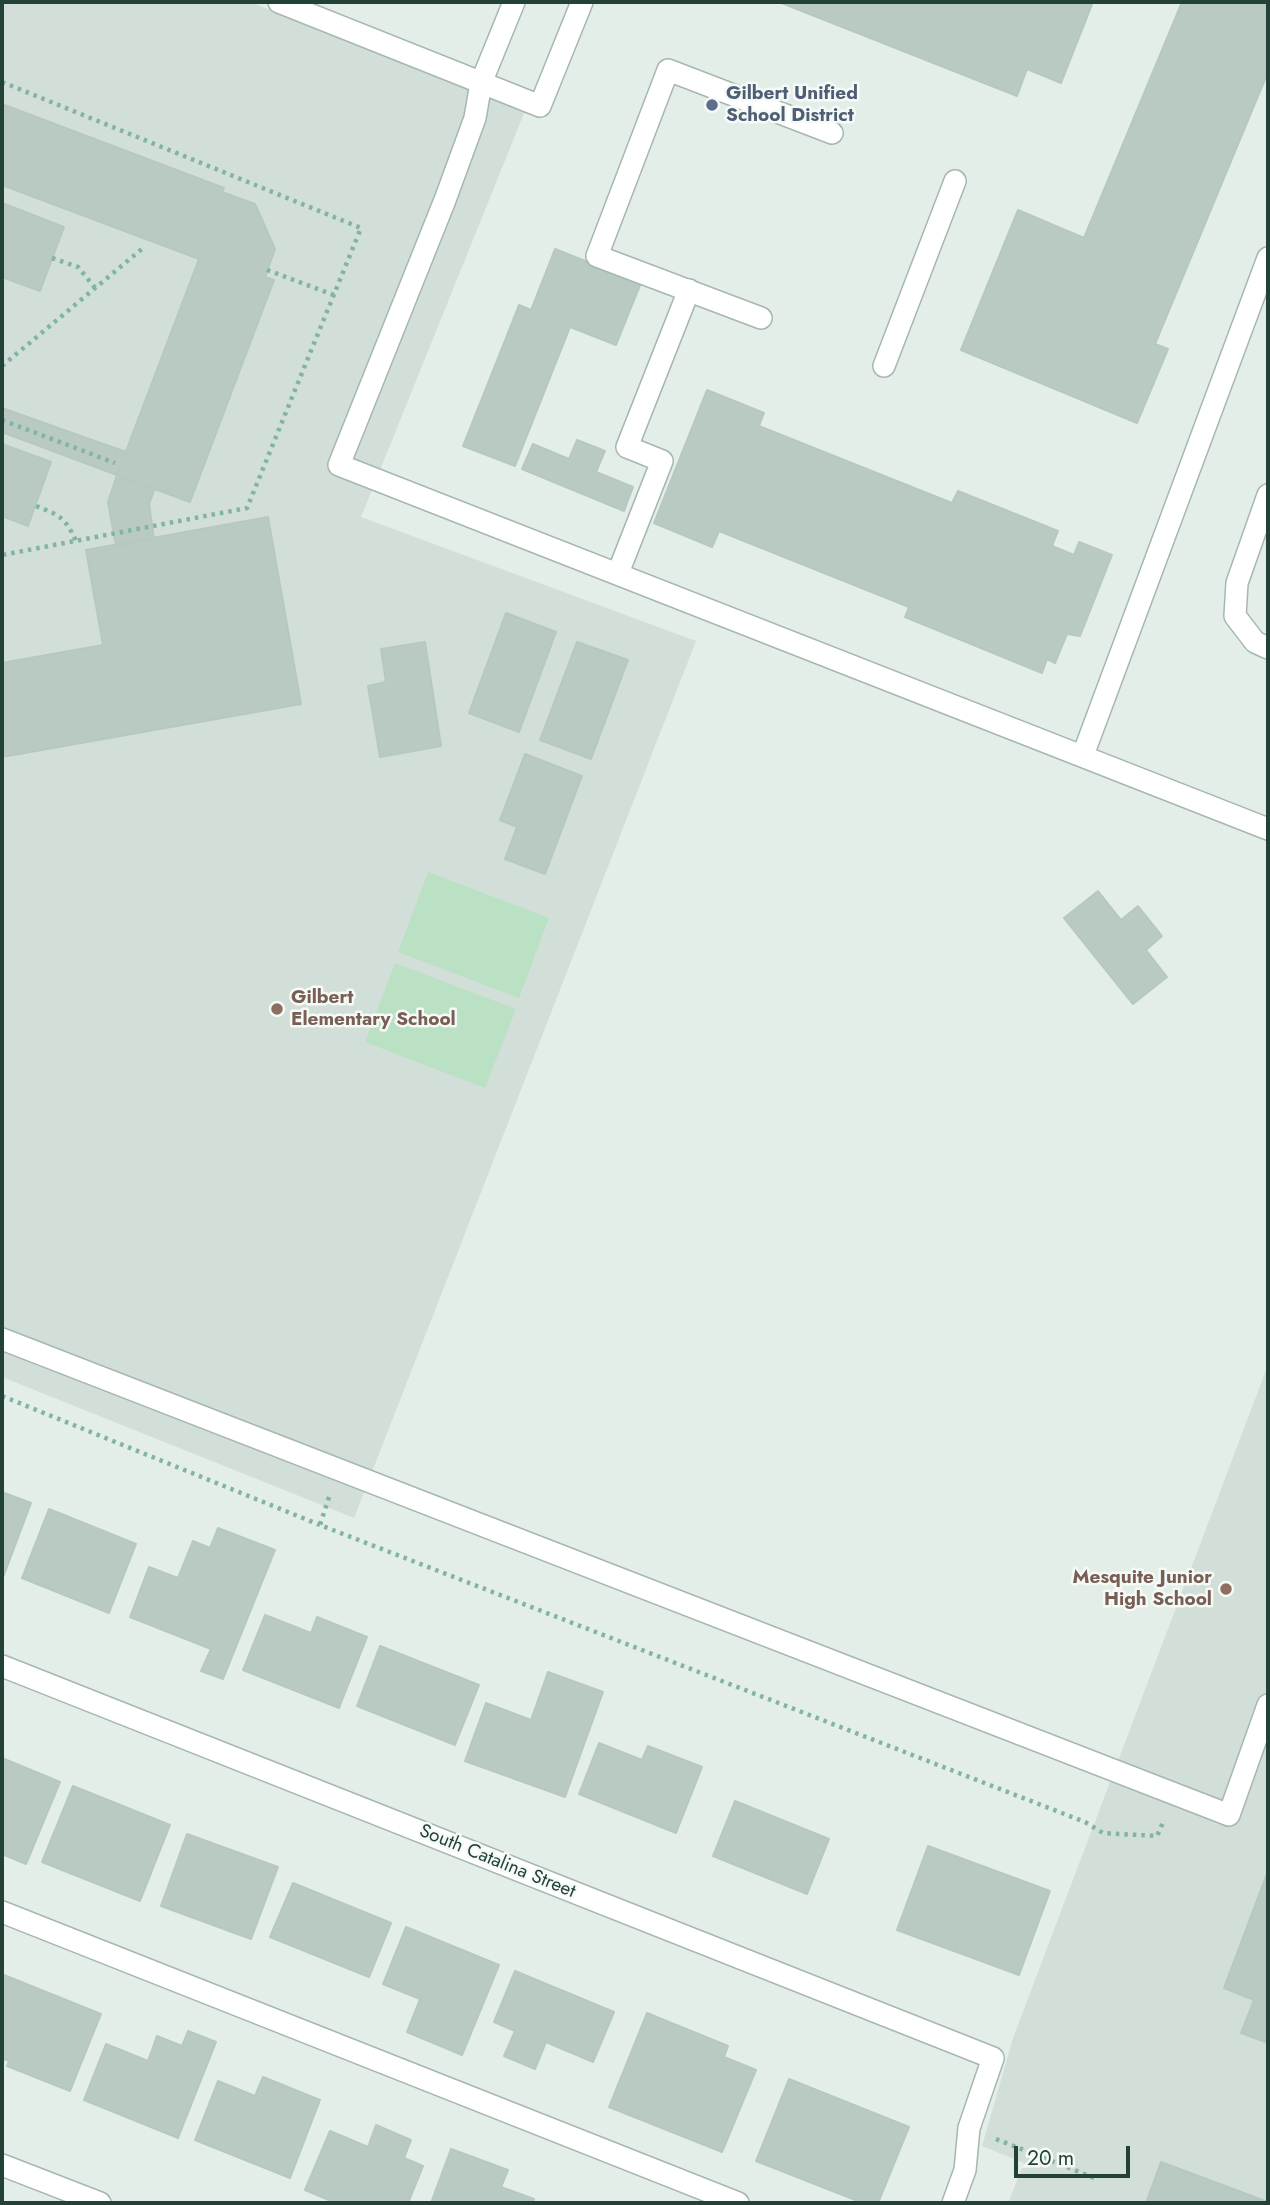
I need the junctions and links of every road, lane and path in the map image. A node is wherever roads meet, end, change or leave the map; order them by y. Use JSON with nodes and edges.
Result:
{"nodes":[{"id":1,"x":279,"y":2,"type":"edge"},
{"id":2,"x":514,"y":2,"type":"edge"},
{"id":3,"x":582,"y":2,"type":"edge"},
{"id":4,"x":2,"y":82,"type":"edge"},
{"id":5,"x":481,"y":83,"type":"junction"},
{"id":6,"x":832,"y":133,"type":"dead end"},
{"id":7,"x":955,"y":181,"type":"dead end"},
{"id":8,"x":143,"y":248,"type":"dead end"},
{"id":9,"x":52,"y":258,"type":"dead end"},
{"id":10,"x":1268,"y":258,"type":"edge"},
{"id":11,"x":267,"y":270,"type":"dead end"},
{"id":12,"x":96,"y":289,"type":"junction"},
{"id":13,"x":689,"y":290,"type":"junction"},
{"id":14,"x":334,"y":295,"type":"junction"},
{"id":15,"x":761,"y":318,"type":"dead end"},
{"id":16,"x":2,"y":366,"type":"edge"},
{"id":17,"x":884,"y":366,"type":"dead end"},
{"id":18,"x":2,"y":420,"type":"edge"},
{"id":19,"x":115,"y":463,"type":"dead end"},
{"id":20,"x":1268,"y":495,"type":"edge"},
{"id":21,"x":36,"y":506,"type":"dead end"},
{"id":22,"x":76,"y":541,"type":"junction"},
{"id":23,"x":2,"y":555,"type":"edge"},
{"id":24,"x":618,"y":573,"type":"junction"},
{"id":25,"x":1261,"y":645,"type":"edge"},
{"id":26,"x":1083,"y":755,"type":"junction"},
{"id":27,"x":1268,"y":829,"type":"edge"},
{"id":28,"x":2,"y":1339,"type":"edge"},
{"id":29,"x":2,"y":1395,"type":"edge"},
{"id":30,"x":338,"y":1469,"type":"junction"},
{"id":31,"x":320,"y":1525,"type":"junction"},
{"id":32,"x":2,"y":1665,"type":"edge"},
{"id":33,"x":1268,"y":1705,"type":"edge"},
{"id":34,"x":1174,"y":1794,"type":"junction"},
{"id":35,"x":2,"y":1912,"type":"edge"},
{"id":36,"x":969,"y":2129,"type":"junction"},
{"id":37,"x":2,"y":2165,"type":"edge"},
{"id":38,"x":1097,"y":2179,"type":"dead end"},
{"id":39,"x":100,"y":2203,"type":"edge"},
{"id":40,"x":738,"y":2203,"type":"edge"},
{"id":41,"x":953,"y":2203,"type":"edge"}],
"edges":[{"from":1,"to":5,"type":"street"},
{"from":2,"to":5,"type":"street"},
{"from":3,"to":5,"type":"street"},
{"from":4,"to":14,"type":"path"},
{"from":5,"to":24,"type":"street"},
{"from":6,"to":13,"type":"street"},
{"from":7,"to":17,"type":"street"},
{"from":8,"to":12,"type":"path"},
{"from":9,"to":12,"type":"path"},
{"from":10,"to":26,"type":"street"},
{"from":11,"to":14,"type":"path"},
{"from":12,"to":16,"type":"path"},
{"from":13,"to":15,"type":"street"},
{"from":13,"to":24,"type":"street"},
{"from":14,"to":22,"type":"path"},
{"from":18,"to":19,"type":"path"},
{"from":20,"to":25,"type":"street"},
{"from":21,"to":22,"type":"path"},
{"from":22,"to":23,"type":"path"},
{"from":24,"to":26,"type":"street"},
{"from":26,"to":27,"type":"street"},
{"from":28,"to":30,"type":"street"},
{"from":29,"to":31,"type":"path"},
{"from":30,"to":31,"type":"path"},
{"from":30,"to":34,"type":"street"},
{"from":31,"to":34,"type":"path"},
{"from":32,"to":36,"type":"street","name":"South Catalina Street"},
{"from":33,"to":34,"type":"street"},
{"from":35,"to":40,"type":"street"},
{"from":36,"to":38,"type":"path"},
{"from":36,"to":41,"type":"street"},
{"from":37,"to":39,"type":"street"}]}
